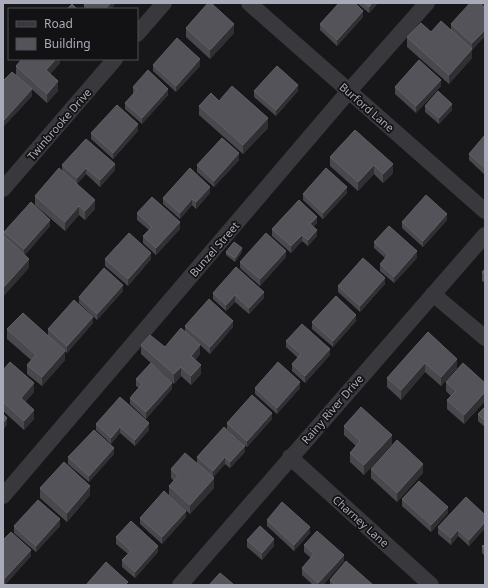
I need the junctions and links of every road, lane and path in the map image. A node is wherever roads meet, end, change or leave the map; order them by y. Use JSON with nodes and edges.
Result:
{"nodes":[{"id":1,"x":164,"y":3,"type":"edge"},
{"id":2,"x":249,"y":3,"type":"edge"},
{"id":3,"x":427,"y":3,"type":"edge"},
{"id":4,"x":138,"y":33,"type":"edge"},
{"id":5,"x":114,"y":60,"type":"edge"},
{"id":6,"x":349,"y":91,"type":"junction"},
{"id":7,"x":3,"y":189,"type":"edge"},
{"id":8,"x":485,"y":210,"type":"edge"},
{"id":9,"x":485,"y":234,"type":"edge"},
{"id":10,"x":434,"y":294,"type":"junction"},
{"id":11,"x":485,"y":338,"type":"edge"},
{"id":12,"x":290,"y":457,"type":"junction"},
{"id":13,"x":3,"y":496,"type":"edge"},
{"id":14,"x":180,"y":585,"type":"edge"},
{"id":15,"x":431,"y":585,"type":"edge"}],
"edges":[{"from":1,"to":4,"type":"street"},
{"from":2,"to":6,"type":"street","name":"Burford Lane"},
{"from":3,"to":6,"type":"street","name":"Bunzel Street"},
{"from":5,"to":7,"type":"street","name":"Twinbrooke Drive"},
{"from":6,"to":8,"type":"street","name":"Burford Lane"},
{"from":6,"to":13,"type":"street","name":"Bunzel Street"},
{"from":9,"to":10,"type":"street","name":"Rainy River Drive"},
{"from":10,"to":11,"type":"street"},
{"from":10,"to":12,"type":"street","name":"Rainy River Drive"},
{"from":12,"to":14,"type":"street","name":"Rainy River Drive"},
{"from":12,"to":15,"type":"street","name":"Charney Lane"}]}
